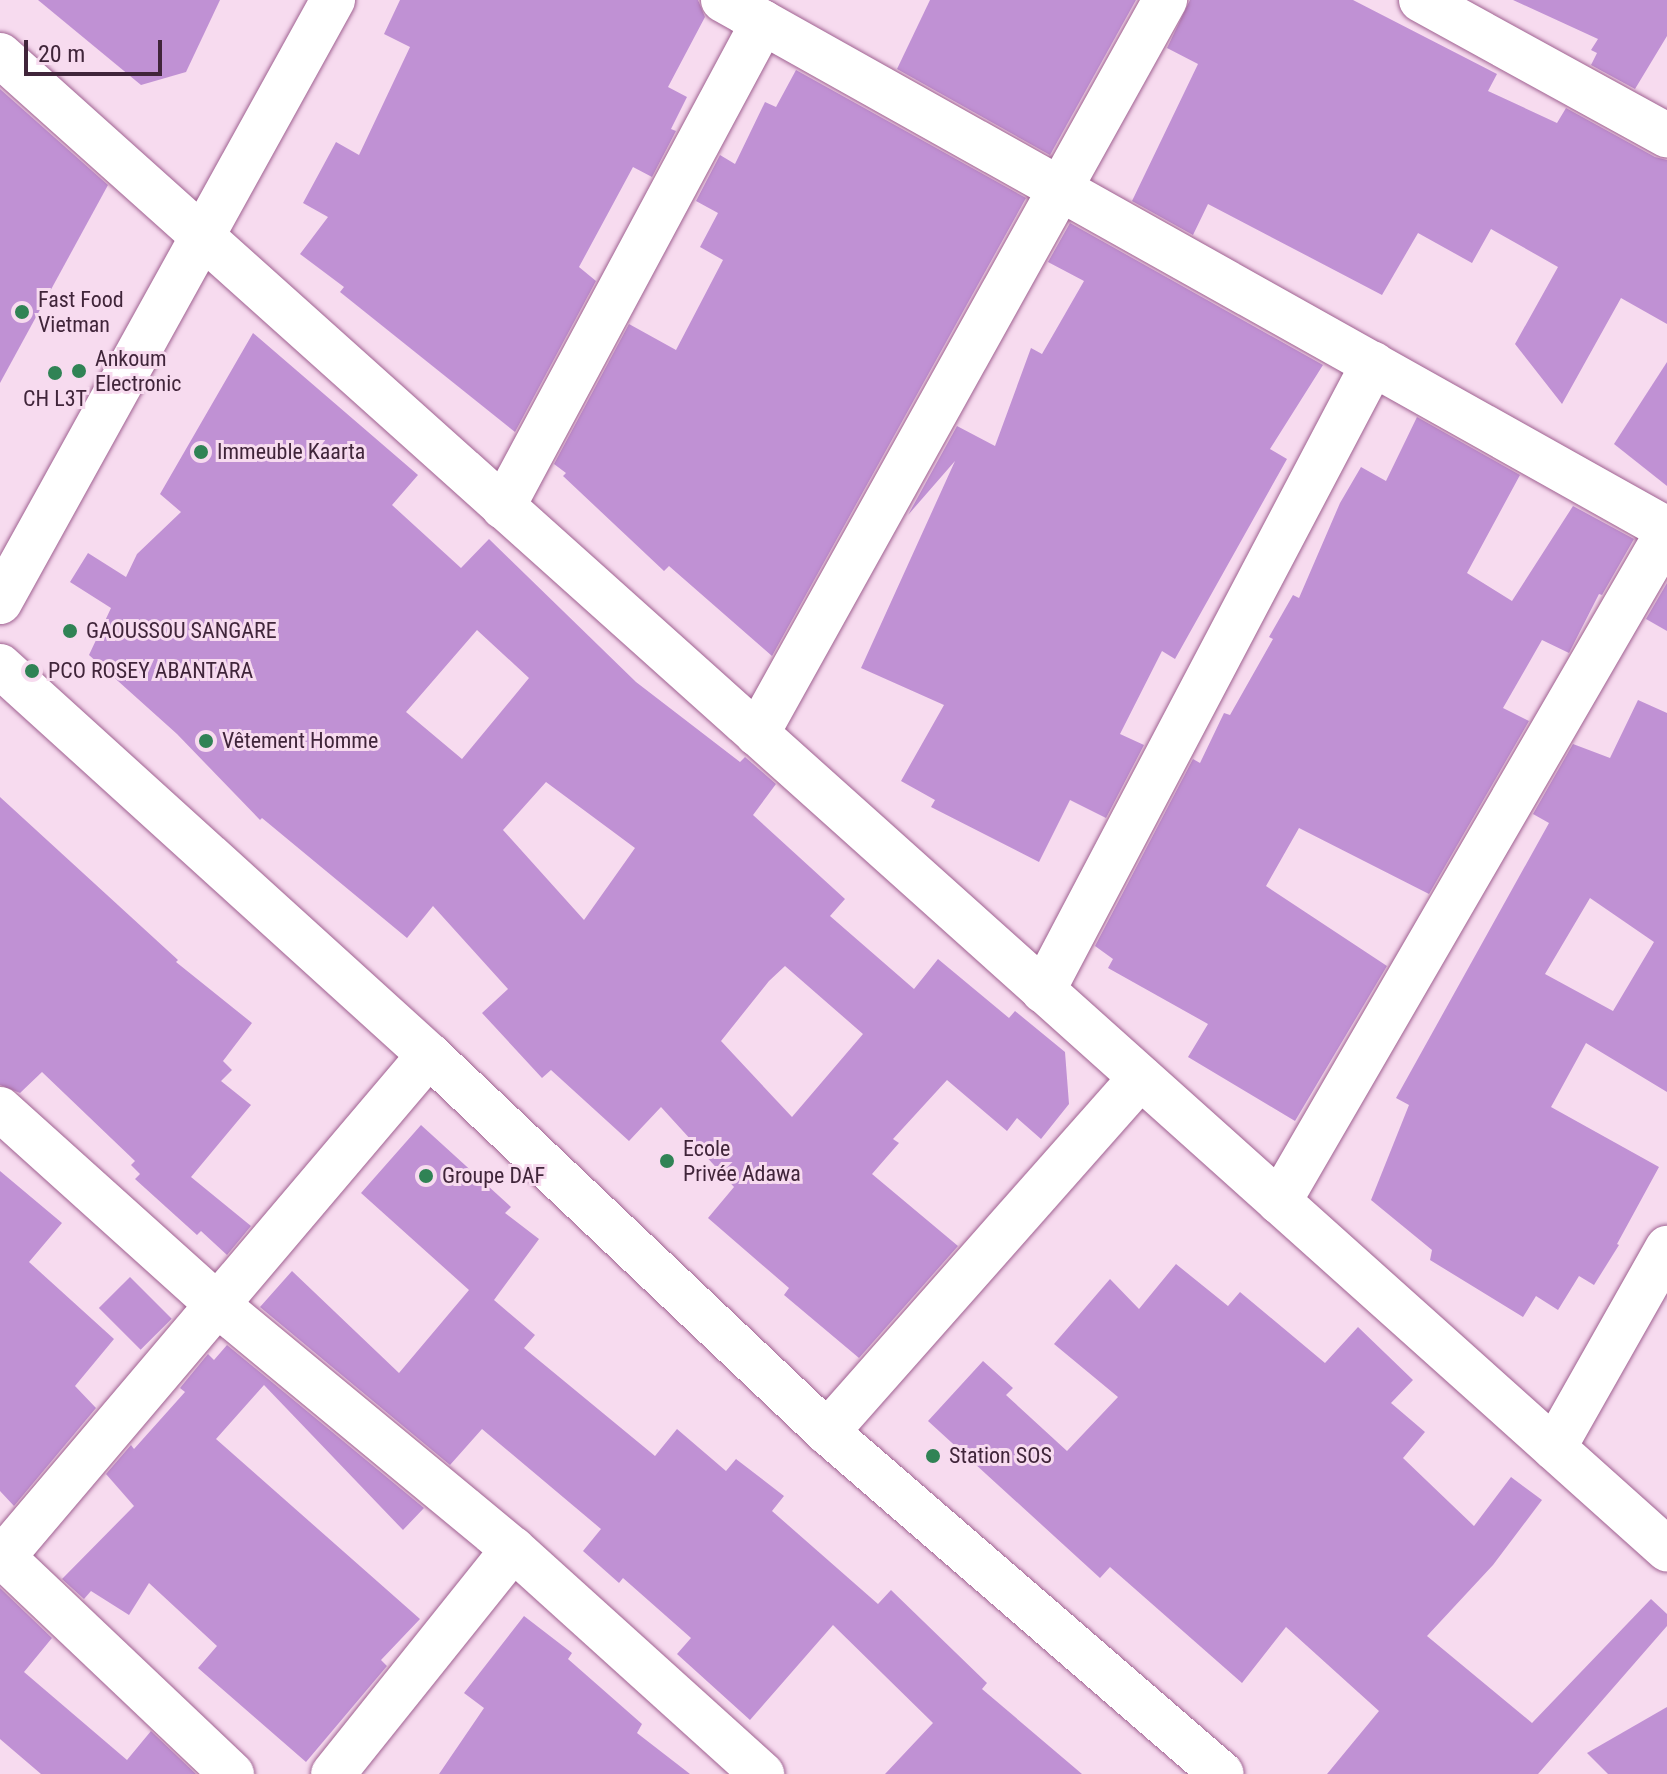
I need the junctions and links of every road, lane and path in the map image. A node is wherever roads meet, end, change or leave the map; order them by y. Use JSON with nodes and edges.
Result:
{"nodes":[{"id":1,"x":333,"y":0,"type":"edge"},
{"id":2,"x":723,"y":0,"type":"edge"},
{"id":3,"x":1165,"y":0,"type":"edge"},
{"id":4,"x":1421,"y":0,"type":"edge"},
{"id":5,"x":763,"y":22,"type":"junction"},
{"id":6,"x":0,"y":55,"type":"edge"},
{"id":7,"x":1667,"y":135,"type":"edge"},
{"id":8,"x":1061,"y":189,"type":"junction"},
{"id":9,"x":203,"y":236,"type":"junction"},
{"id":10,"x":1373,"y":364,"type":"junction"},
{"id":11,"x":503,"y":507,"type":"junction"},
{"id":12,"x":1667,"y":531,"type":"edge"},
{"id":13,"x":0,"y":602,"type":"edge"},
{"id":14,"x":0,"y":666,"type":"edge"},
{"id":15,"x":757,"y":734,"type":"junction"},
{"id":16,"x":1043,"y":991,"type":"junction"},
{"id":17,"x":429,"y":1055,"type":"junction"},
{"id":18,"x":1140,"y":1078,"type":"junction"},
{"id":19,"x":0,"y":1109,"type":"edge"},
{"id":20,"x":1279,"y":1202,"type":"junction"},
{"id":21,"x":1667,"y":1248,"type":"edge"},
{"id":22,"x":219,"y":1306,"type":"junction"},
{"id":23,"x":827,"y":1432,"type":"junction"},
{"id":24,"x":1554,"y":1448,"type":"junction"},
{"id":25,"x":513,"y":1549,"type":"junction"},
{"id":26,"x":1667,"y":1549,"type":"edge"},
{"id":27,"x":2,"y":1555,"type":"edge"},
{"id":28,"x":758,"y":1773,"type":"edge"},
{"id":29,"x":232,"y":1774,"type":"edge"},
{"id":30,"x":333,"y":1774,"type":"edge"},
{"id":31,"x":1222,"y":1774,"type":"edge"}],
"edges":[{"from":1,"to":9,"type":"street"},
{"from":2,"to":5,"type":"street"},
{"from":3,"to":8,"type":"street"},
{"from":4,"to":7,"type":"street"},
{"from":5,"to":8,"type":"street"},
{"from":5,"to":11,"type":"street"},
{"from":6,"to":9,"type":"street"},
{"from":8,"to":10,"type":"street"},
{"from":8,"to":15,"type":"street"},
{"from":9,"to":11,"type":"street"},
{"from":9,"to":13,"type":"street"},
{"from":10,"to":12,"type":"street"},
{"from":10,"to":16,"type":"street"},
{"from":11,"to":15,"type":"street"},
{"from":12,"to":20,"type":"street"},
{"from":14,"to":17,"type":"street"},
{"from":15,"to":16,"type":"street"},
{"from":16,"to":18,"type":"street"},
{"from":17,"to":22,"type":"street"},
{"from":17,"to":23,"type":"street"},
{"from":18,"to":20,"type":"street"},
{"from":18,"to":23,"type":"street"},
{"from":19,"to":22,"type":"street"},
{"from":20,"to":24,"type":"street"},
{"from":21,"to":24,"type":"street"},
{"from":22,"to":25,"type":"street"},
{"from":22,"to":27,"type":"street"},
{"from":23,"to":31,"type":"street"},
{"from":24,"to":26,"type":"street"},
{"from":25,"to":28,"type":"street"},
{"from":25,"to":30,"type":"street"},
{"from":27,"to":29,"type":"street"}]}
